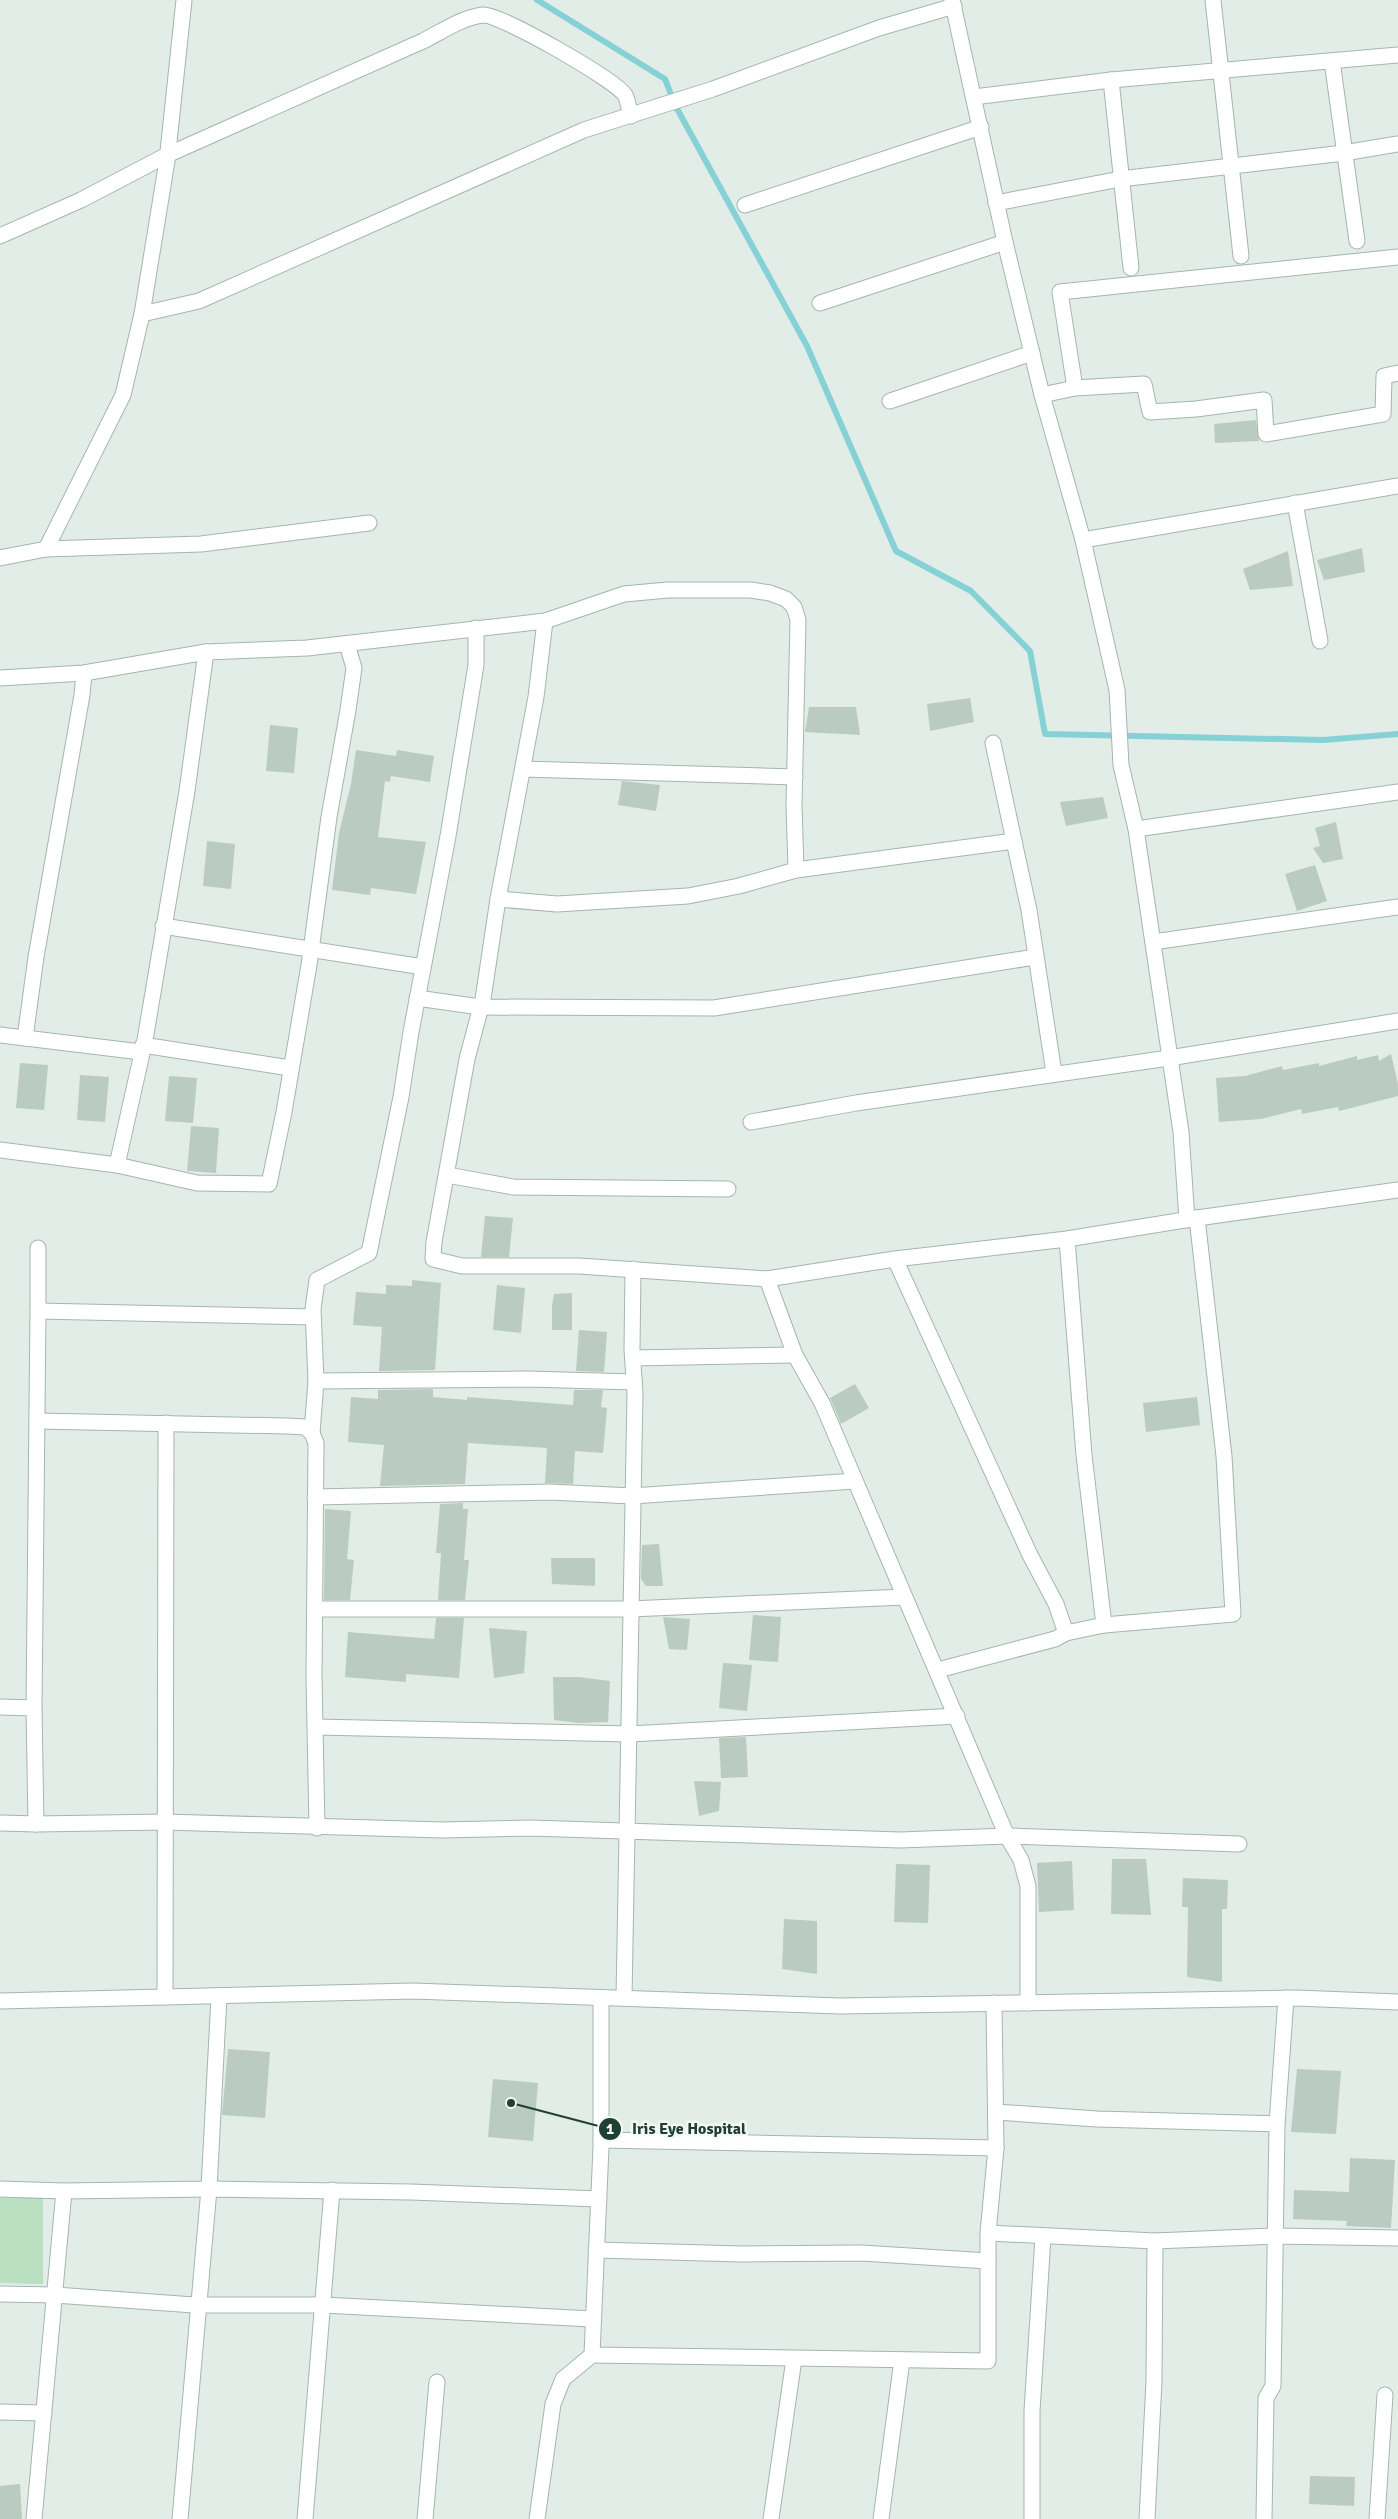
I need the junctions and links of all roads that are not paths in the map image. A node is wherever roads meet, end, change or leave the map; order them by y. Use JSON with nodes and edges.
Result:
{"nodes":[{"id":1,"x":184,"y":0,"type":"edge"},
{"id":2,"x":1213,"y":0,"type":"edge"},
{"id":3,"x":953,"y":3,"type":"edge"},
{"id":4,"x":1398,"y":55,"type":"edge"},
{"id":5,"x":1332,"y":61,"type":"junction"},
{"id":6,"x":1220,"y":72,"type":"junction"},
{"id":7,"x":1111,"y":80,"type":"junction"},
{"id":8,"x":974,"y":97,"type":"junction"},
{"id":9,"x":631,"y":116,"type":"junction"},
{"id":10,"x":981,"y":127,"type":"junction"},
{"id":11,"x":1398,"y":144,"type":"edge"},
{"id":12,"x":1344,"y":153,"type":"junction"},
{"id":13,"x":167,"y":155,"type":"junction"},
{"id":14,"x":1232,"y":166,"type":"junction"},
{"id":15,"x":1120,"y":179,"type":"junction"},
{"id":16,"x":996,"y":203,"type":"junction"},
{"id":17,"x":745,"y":205,"type":"dead end"},
{"id":18,"x":0,"y":236,"type":"edge"},
{"id":19,"x":1357,"y":241,"type":"dead end"},
{"id":20,"x":1006,"y":242,"type":"junction"},
{"id":21,"x":1241,"y":256,"type":"dead end"},
{"id":22,"x":1398,"y":257,"type":"edge"},
{"id":23,"x":1130,"y":268,"type":"dead end"},
{"id":24,"x":820,"y":303,"type":"dead end"},
{"id":25,"x":142,"y":314,"type":"junction"},
{"id":26,"x":1032,"y":353,"type":"junction"},
{"id":27,"x":1398,"y":373,"type":"edge"},
{"id":28,"x":1075,"y":388,"type":"junction"},
{"id":29,"x":1042,"y":395,"type":"junction"},
{"id":30,"x":890,"y":401,"type":"dead end"},
{"id":31,"x":1398,"y":486,"type":"edge"},
{"id":32,"x":1295,"y":503,"type":"junction"},
{"id":33,"x":368,"y":523,"type":"dead end"},
{"id":34,"x":1083,"y":540,"type":"junction"},
{"id":35,"x":46,"y":549,"type":"junction"},
{"id":36,"x":0,"y":558,"type":"edge"},
{"id":37,"x":545,"y":621,"type":"junction"},
{"id":38,"x":476,"y":628,"type":"junction"},
{"id":39,"x":1320,"y":641,"type":"dead end"},
{"id":40,"x":347,"y":644,"type":"junction"},
{"id":41,"x":206,"y":652,"type":"junction"},
{"id":42,"x":84,"y":673,"type":"junction"},
{"id":43,"x":0,"y":678,"type":"edge"},
{"id":44,"x":993,"y":743,"type":"dead end"},
{"id":45,"x":523,"y":769,"type":"junction"},
{"id":46,"x":795,"y":777,"type":"junction"},
{"id":47,"x":1398,"y":792,"type":"edge"},
{"id":48,"x":1136,"y":830,"type":"junction"},
{"id":49,"x":1014,"y":841,"type":"junction"},
{"id":50,"x":796,"y":870,"type":"junction"},
{"id":51,"x":498,"y":898,"type":"junction"},
{"id":52,"x":1398,"y":907,"type":"edge"},
{"id":53,"x":163,"y":926,"type":"junction"},
{"id":54,"x":1153,"y":942,"type":"junction"},
{"id":55,"x":310,"y":949,"type":"junction"},
{"id":56,"x":1035,"y":957,"type":"junction"},
{"id":57,"x":423,"y":967,"type":"junction"},
{"id":58,"x":417,"y":998,"type":"junction"},
{"id":59,"x":480,"y":1007,"type":"junction"},
{"id":60,"x":1398,"y":1021,"type":"edge"},
{"id":61,"x":0,"y":1035,"type":"edge"},
{"id":62,"x":25,"y":1038,"type":"junction"},
{"id":63,"x":142,"y":1048,"type":"junction"},
{"id":64,"x":1169,"y":1058,"type":"junction"},
{"id":65,"x":290,"y":1068,"type":"junction"},
{"id":66,"x":1054,"y":1073,"type":"junction"},
{"id":67,"x":751,"y":1122,"type":"dead end"},
{"id":68,"x":0,"y":1150,"type":"edge"},
{"id":69,"x":117,"y":1165,"type":"junction"},
{"id":70,"x":448,"y":1175,"type":"junction"},
{"id":71,"x":728,"y":1189,"type":"dead end"},
{"id":72,"x":1398,"y":1190,"type":"edge"},
{"id":73,"x":1192,"y":1219,"type":"junction"},
{"id":74,"x":1067,"y":1239,"type":"junction"},
{"id":75,"x":38,"y":1248,"type":"dead end"},
{"id":76,"x":895,"y":1260,"type":"junction"},
{"id":77,"x":633,"y":1269,"type":"junction"},
{"id":78,"x":767,"y":1279,"type":"junction"},
{"id":79,"x":38,"y":1311,"type":"junction"},
{"id":80,"x":313,"y":1317,"type":"junction"},
{"id":81,"x":795,"y":1355,"type":"junction"},
{"id":82,"x":633,"y":1358,"type":"junction"},
{"id":83,"x":316,"y":1381,"type":"junction"},
{"id":84,"x":634,"y":1382,"type":"junction"},
{"id":85,"x":36,"y":1421,"type":"junction"},
{"id":86,"x":166,"y":1422,"type":"junction"},
{"id":87,"x":312,"y":1433,"type":"junction"},
{"id":88,"x":855,"y":1481,"type":"junction"},
{"id":89,"x":315,"y":1496,"type":"junction"},
{"id":90,"x":632,"y":1496,"type":"junction"},
{"id":91,"x":904,"y":1597,"type":"junction"},
{"id":92,"x":316,"y":1609,"type":"junction"},
{"id":93,"x":630,"y":1609,"type":"junction"},
{"id":94,"x":1104,"y":1626,"type":"junction"},
{"id":95,"x":1066,"y":1633,"type":"junction"},
{"id":96,"x":938,"y":1670,"type":"junction"},
{"id":97,"x":0,"y":1707,"type":"edge"},
{"id":98,"x":34,"y":1708,"type":"junction"},
{"id":99,"x":957,"y":1716,"type":"junction"},
{"id":100,"x":316,"y":1727,"type":"junction"},
{"id":101,"x":630,"y":1734,"type":"junction"},
{"id":102,"x":165,"y":1822,"type":"junction"},
{"id":103,"x":0,"y":1824,"type":"edge"},
{"id":104,"x":36,"y":1824,"type":"junction"},
{"id":105,"x":317,"y":1828,"type":"junction"},
{"id":106,"x":629,"y":1830,"type":"junction"},
{"id":107,"x":1007,"y":1836,"type":"junction"},
{"id":108,"x":1239,"y":1844,"type":"dead end"},
{"id":109,"x":219,"y":1996,"type":"junction"},
{"id":110,"x":165,"y":1997,"type":"junction"},
{"id":111,"x":601,"y":1998,"type":"junction"},
{"id":112,"x":624,"y":1998,"type":"junction"},
{"id":113,"x":1286,"y":1998,"type":"junction"},
{"id":114,"x":0,"y":2001,"type":"edge"},
{"id":115,"x":1398,"y":2002,"type":"edge"},
{"id":116,"x":994,"y":2003,"type":"junction"},
{"id":117,"x":1028,"y":2003,"type":"junction"},
{"id":118,"x":996,"y":2112,"type":"junction"},
{"id":119,"x":1277,"y":2124,"type":"junction"},
{"id":120,"x":601,"y":2140,"type":"junction"},
{"id":121,"x":996,"y":2148,"type":"junction"},
{"id":122,"x":0,"y":2189,"type":"edge"},
{"id":123,"x":209,"y":2189,"type":"junction"},
{"id":124,"x":332,"y":2190,"type":"junction"},
{"id":125,"x":64,"y":2191,"type":"junction"},
{"id":126,"x":599,"y":2199,"type":"junction"},
{"id":127,"x":988,"y":2233,"type":"junction"},
{"id":128,"x":1275,"y":2236,"type":"junction"},
{"id":129,"x":1043,"y":2237,"type":"junction"},
{"id":130,"x":1398,"y":2238,"type":"edge"},
{"id":131,"x":1155,"y":2240,"type":"junction"},
{"id":132,"x":596,"y":2250,"type":"junction"},
{"id":133,"x":988,"y":2261,"type":"junction"},
{"id":134,"x":0,"y":2294,"type":"edge"},
{"id":135,"x":55,"y":2296,"type":"junction"},
{"id":136,"x":199,"y":2305,"type":"junction"},
{"id":137,"x":323,"y":2305,"type":"junction"},
{"id":138,"x":592,"y":2319,"type":"junction"},
{"id":139,"x":592,"y":2355,"type":"junction"},
{"id":140,"x":794,"y":2359,"type":"junction"},
{"id":141,"x":902,"y":2360,"type":"junction"},
{"id":142,"x":436,"y":2382,"type":"dead end"},
{"id":143,"x":1385,"y":2395,"type":"dead end"},
{"id":144,"x":0,"y":2412,"type":"edge"},
{"id":145,"x":44,"y":2413,"type":"junction"},
{"id":146,"x":34,"y":2519,"type":"edge"},
{"id":147,"x":180,"y":2519,"type":"edge"},
{"id":148,"x":305,"y":2519,"type":"edge"},
{"id":149,"x":425,"y":2519,"type":"edge"},
{"id":150,"x":537,"y":2519,"type":"edge"},
{"id":151,"x":771,"y":2519,"type":"edge"},
{"id":152,"x":881,"y":2519,"type":"edge"},
{"id":153,"x":1032,"y":2519,"type":"edge"},
{"id":154,"x":1147,"y":2519,"type":"edge"},
{"id":155,"x":1264,"y":2519,"type":"edge"},
{"id":156,"x":1377,"y":2519,"type":"edge"}],
"edges":[{"from":1,"to":13,"type":"street"},
{"from":2,"to":6,"type":"street"},
{"from":3,"to":8,"type":"street"},
{"from":3,"to":9,"type":"street"},
{"from":4,"to":5,"type":"street"},
{"from":5,"to":6,"type":"street"},
{"from":5,"to":12,"type":"street"},
{"from":6,"to":7,"type":"street"},
{"from":6,"to":14,"type":"street"},
{"from":7,"to":8,"type":"street"},
{"from":7,"to":15,"type":"street"},
{"from":8,"to":10,"type":"street"},
{"from":9,"to":13,"type":"street"},
{"from":9,"to":25,"type":"street"},
{"from":10,"to":16,"type":"street"},
{"from":10,"to":17,"type":"street"},
{"from":11,"to":12,"type":"street"},
{"from":12,"to":14,"type":"street"},
{"from":12,"to":19,"type":"street"},
{"from":13,"to":18,"type":"street"},
{"from":13,"to":25,"type":"street"},
{"from":14,"to":15,"type":"street"},
{"from":14,"to":21,"type":"street"},
{"from":15,"to":16,"type":"street"},
{"from":15,"to":23,"type":"street"},
{"from":16,"to":20,"type":"street"},
{"from":20,"to":24,"type":"street"},
{"from":20,"to":26,"type":"street"},
{"from":22,"to":28,"type":"street"},
{"from":25,"to":35,"type":"street"},
{"from":26,"to":29,"type":"street"},
{"from":26,"to":30,"type":"street"},
{"from":27,"to":28,"type":"street"},
{"from":28,"to":29,"type":"street"},
{"from":29,"to":34,"type":"street"},
{"from":31,"to":32,"type":"street"},
{"from":32,"to":34,"type":"street"},
{"from":32,"to":39,"type":"street"},
{"from":33,"to":35,"type":"street"},
{"from":34,"to":48,"type":"street"},
{"from":35,"to":36,"type":"street"},
{"from":37,"to":38,"type":"street"},
{"from":37,"to":45,"type":"street"},
{"from":37,"to":46,"type":"street"},
{"from":38,"to":40,"type":"street"},
{"from":38,"to":57,"type":"street"},
{"from":40,"to":41,"type":"street"},
{"from":40,"to":55,"type":"street"},
{"from":41,"to":42,"type":"street"},
{"from":41,"to":53,"type":"street"},
{"from":42,"to":43,"type":"street"},
{"from":42,"to":62,"type":"street"},
{"from":44,"to":49,"type":"street"},
{"from":45,"to":46,"type":"street"},
{"from":45,"to":51,"type":"street"},
{"from":46,"to":50,"type":"street"},
{"from":47,"to":48,"type":"street"},
{"from":48,"to":54,"type":"street"},
{"from":49,"to":50,"type":"street"},
{"from":49,"to":56,"type":"street"},
{"from":50,"to":51,"type":"street"},
{"from":51,"to":59,"type":"street"},
{"from":52,"to":54,"type":"street"},
{"from":53,"to":55,"type":"street"},
{"from":53,"to":63,"type":"street"},
{"from":54,"to":64,"type":"street"},
{"from":55,"to":57,"type":"street"},
{"from":55,"to":65,"type":"street"},
{"from":56,"to":59,"type":"street"},
{"from":56,"to":66,"type":"street"},
{"from":57,"to":58,"type":"street"},
{"from":58,"to":59,"type":"street"},
{"from":58,"to":80,"type":"street"},
{"from":59,"to":70,"type":"street"},
{"from":60,"to":64,"type":"street"},
{"from":61,"to":62,"type":"street"},
{"from":62,"to":63,"type":"street"},
{"from":63,"to":65,"type":"street"},
{"from":63,"to":69,"type":"street"},
{"from":64,"to":66,"type":"street"},
{"from":64,"to":73,"type":"street"},
{"from":65,"to":69,"type":"street"},
{"from":66,"to":67,"type":"street"},
{"from":68,"to":69,"type":"street"},
{"from":70,"to":71,"type":"street"},
{"from":70,"to":77,"type":"street"},
{"from":72,"to":73,"type":"street"},
{"from":73,"to":74,"type":"street"},
{"from":73,"to":94,"type":"street"},
{"from":74,"to":76,"type":"street"},
{"from":74,"to":94,"type":"street"},
{"from":75,"to":79,"type":"street"},
{"from":76,"to":78,"type":"street"},
{"from":76,"to":95,"type":"street"},
{"from":77,"to":78,"type":"street"},
{"from":77,"to":82,"type":"street"},
{"from":78,"to":81,"type":"street"},
{"from":79,"to":80,"type":"street"},
{"from":79,"to":85,"type":"street"},
{"from":80,"to":83,"type":"street"},
{"from":81,"to":82,"type":"street"},
{"from":81,"to":88,"type":"street"},
{"from":82,"to":84,"type":"street"},
{"from":83,"to":84,"type":"street"},
{"from":83,"to":87,"type":"street"},
{"from":84,"to":90,"type":"street"},
{"from":85,"to":86,"type":"street"},
{"from":85,"to":98,"type":"street"},
{"from":86,"to":87,"type":"street"},
{"from":86,"to":102,"type":"street"},
{"from":87,"to":89,"type":"street"},
{"from":88,"to":90,"type":"street"},
{"from":88,"to":91,"type":"street"},
{"from":89,"to":90,"type":"street"},
{"from":89,"to":92,"type":"street"},
{"from":90,"to":93,"type":"street"},
{"from":91,"to":93,"type":"street"},
{"from":91,"to":96,"type":"street"},
{"from":92,"to":93,"type":"street"},
{"from":92,"to":100,"type":"street"},
{"from":93,"to":101,"type":"street"},
{"from":94,"to":95,"type":"street"},
{"from":95,"to":96,"type":"street"},
{"from":96,"to":99,"type":"street"},
{"from":97,"to":98,"type":"street"},
{"from":98,"to":104,"type":"street"},
{"from":99,"to":101,"type":"street"},
{"from":99,"to":107,"type":"street"},
{"from":100,"to":101,"type":"street"},
{"from":100,"to":105,"type":"street"},
{"from":101,"to":106,"type":"street"},
{"from":102,"to":104,"type":"street"},
{"from":102,"to":105,"type":"street"},
{"from":102,"to":110,"type":"street"},
{"from":103,"to":104,"type":"street"},
{"from":105,"to":106,"type":"street"},
{"from":106,"to":107,"type":"street"},
{"from":106,"to":112,"type":"street"},
{"from":107,"to":108,"type":"street"},
{"from":107,"to":117,"type":"street"},
{"from":109,"to":110,"type":"street"},
{"from":109,"to":111,"type":"street"},
{"from":109,"to":123,"type":"street"},
{"from":110,"to":114,"type":"street"},
{"from":111,"to":112,"type":"street"},
{"from":111,"to":120,"type":"street"},
{"from":112,"to":116,"type":"street"},
{"from":113,"to":115,"type":"street"},
{"from":113,"to":117,"type":"street"},
{"from":113,"to":119,"type":"street"},
{"from":116,"to":117,"type":"street"},
{"from":116,"to":118,"type":"street"},
{"from":118,"to":119,"type":"street"},
{"from":118,"to":121,"type":"street"},
{"from":119,"to":128,"type":"street"},
{"from":120,"to":121,"type":"street"},
{"from":120,"to":126,"type":"street"},
{"from":121,"to":127,"type":"street"},
{"from":122,"to":125,"type":"street"},
{"from":123,"to":124,"type":"street"},
{"from":123,"to":125,"type":"street"},
{"from":123,"to":136,"type":"street"},
{"from":124,"to":126,"type":"street"},
{"from":124,"to":137,"type":"street"},
{"from":125,"to":135,"type":"street"},
{"from":126,"to":132,"type":"street"},
{"from":127,"to":129,"type":"street"},
{"from":127,"to":133,"type":"street"},
{"from":128,"to":130,"type":"street"},
{"from":128,"to":131,"type":"street"},
{"from":128,"to":155,"type":"street"},
{"from":129,"to":131,"type":"street"},
{"from":129,"to":153,"type":"street"},
{"from":131,"to":154,"type":"street"},
{"from":132,"to":133,"type":"street"},
{"from":132,"to":138,"type":"street"},
{"from":133,"to":141,"type":"street"},
{"from":134,"to":135,"type":"street"},
{"from":135,"to":136,"type":"street"},
{"from":135,"to":145,"type":"street"},
{"from":136,"to":137,"type":"street"},
{"from":136,"to":147,"type":"street"},
{"from":137,"to":138,"type":"street"},
{"from":137,"to":148,"type":"street"},
{"from":138,"to":139,"type":"street"},
{"from":139,"to":140,"type":"street"},
{"from":139,"to":150,"type":"street"},
{"from":140,"to":141,"type":"street"},
{"from":140,"to":151,"type":"street"},
{"from":141,"to":152,"type":"street"},
{"from":142,"to":149,"type":"street"},
{"from":143,"to":156,"type":"street"},
{"from":144,"to":145,"type":"street"},
{"from":145,"to":146,"type":"street"}]}
